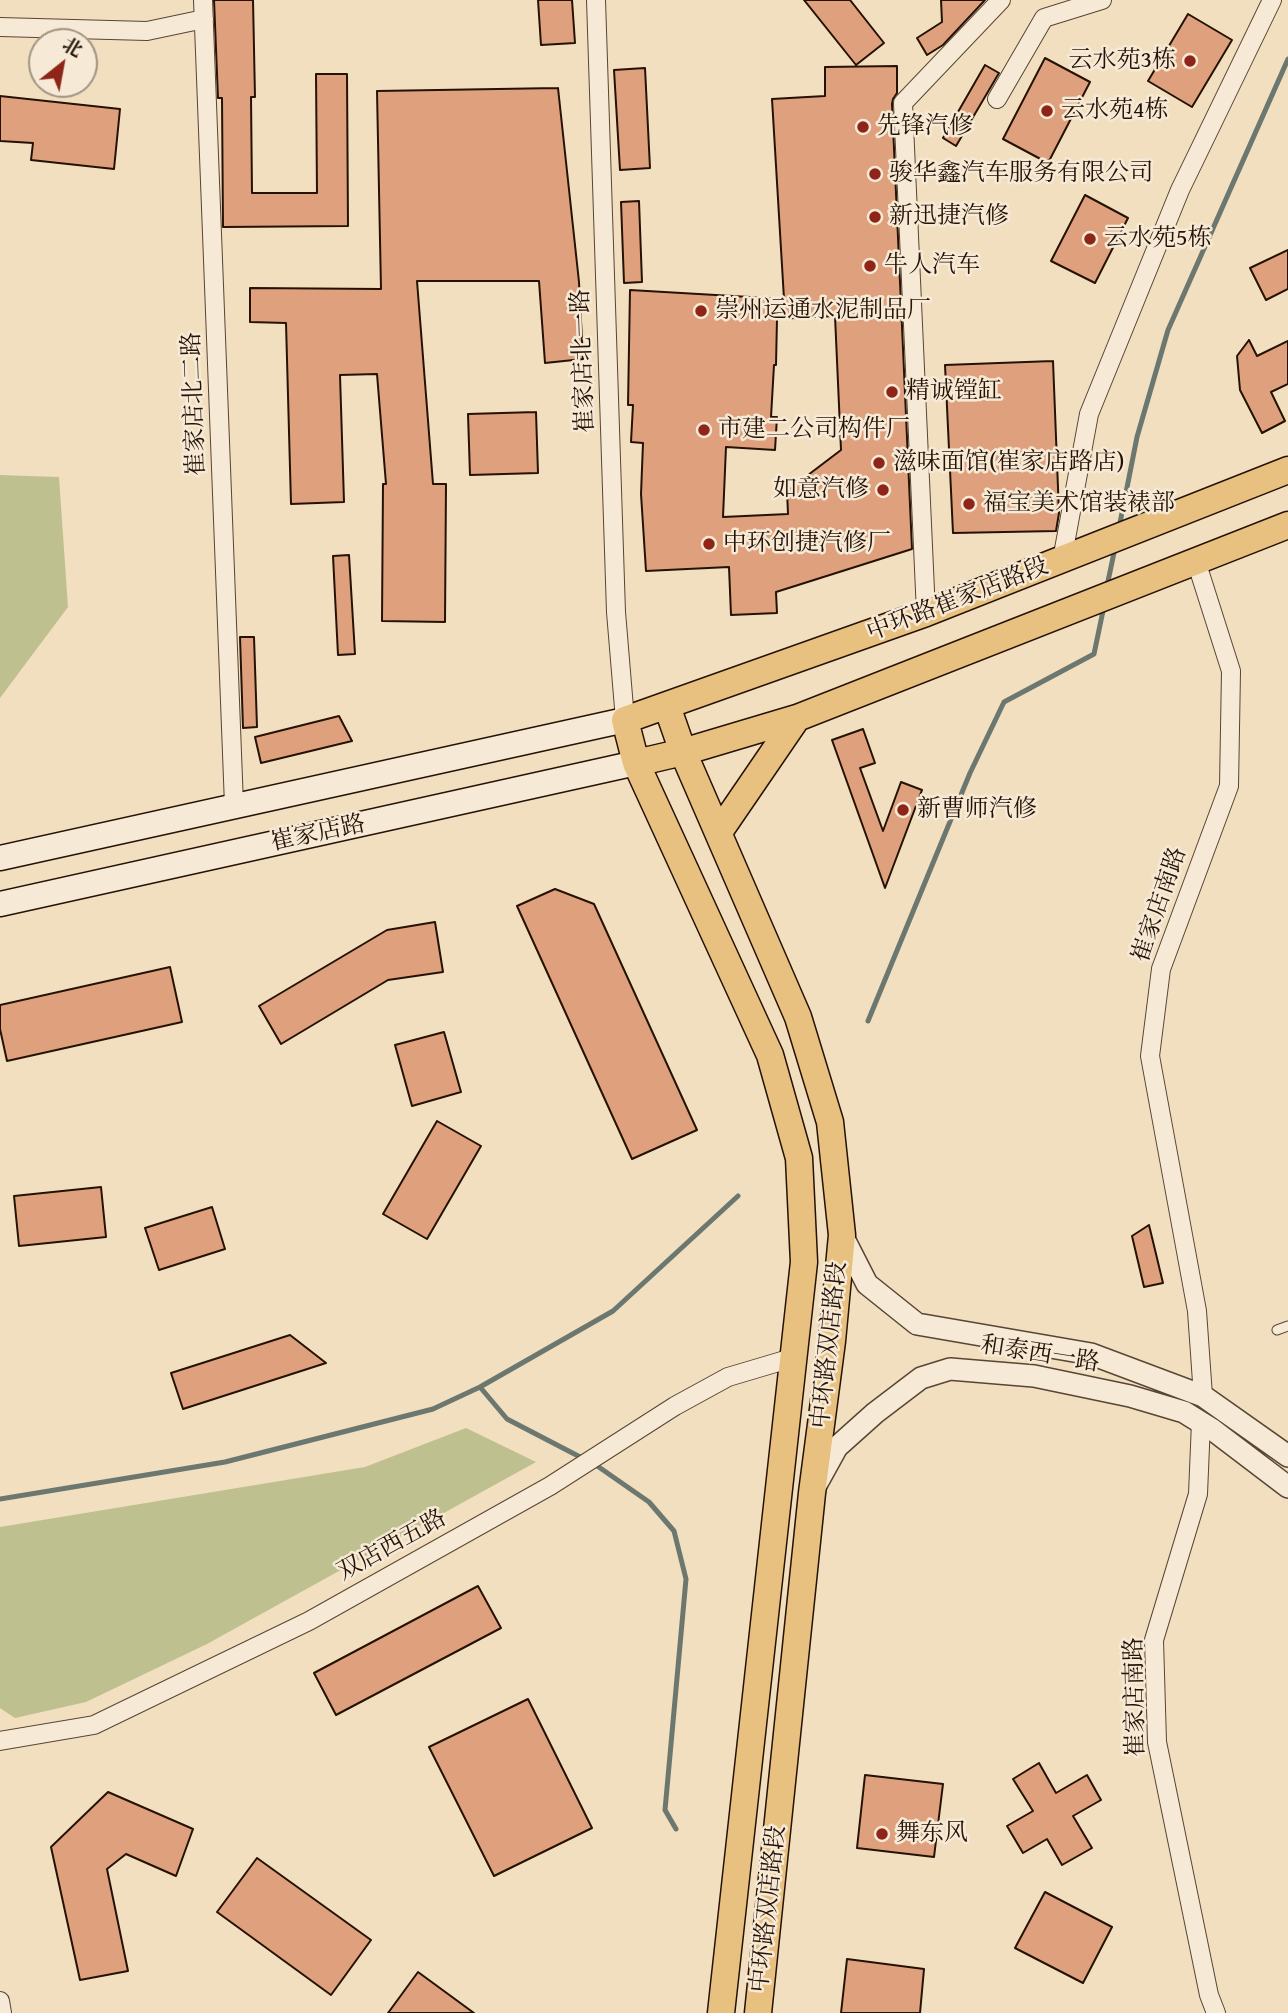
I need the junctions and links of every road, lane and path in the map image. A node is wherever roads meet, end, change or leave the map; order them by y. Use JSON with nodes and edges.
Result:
{"nodes":[{"id":1,"x":203,"y":0,"type":"edge"},
{"id":2,"x":596,"y":0,"type":"edge"},
{"id":3,"x":1001,"y":0,"type":"edge"},
{"id":4,"x":1102,"y":0,"type":"edge"},
{"id":5,"x":1272,"y":0,"type":"edge"},
{"id":6,"x":204,"y":19,"type":"junction"},
{"id":7,"x":0,"y":27,"type":"edge"},
{"id":8,"x":997,"y":99,"type":"dead end"},
{"id":9,"x":1288,"y":470,"type":"edge"},
{"id":10,"x":1288,"y":525,"type":"edge"},
{"id":11,"x":1069,"y":557,"type":"junction"},
{"id":12,"x":1196,"y":561,"type":"junction"},
{"id":13,"x":926,"y":613,"type":"junction"},
{"id":14,"x":667,"y":706,"type":"junction"},
{"id":15,"x":797,"y":718,"type":"junction"},
{"id":16,"x":625,"y":720,"type":"junction"},
{"id":17,"x":683,"y":752,"type":"junction"},
{"id":18,"x":636,"y":763,"type":"junction"},
{"id":19,"x":234,"y":806,"type":"junction"},
{"id":20,"x":719,"y":832,"type":"junction"},
{"id":21,"x":0,"y":858,"type":"edge"},
{"id":22,"x":0,"y":904,"type":"edge"},
{"id":23,"x":842,"y":1235,"type":"junction"},
{"id":24,"x":1288,"y":1326,"type":"edge"},
{"id":25,"x":1277,"y":1331,"type":"dead end"},
{"id":26,"x":792,"y":1358,"type":"junction"},
{"id":27,"x":1203,"y":1396,"type":"junction"},
{"id":28,"x":1201,"y":1422,"type":"junction"},
{"id":29,"x":1288,"y":1456,"type":"edge"},
{"id":30,"x":1288,"y":1487,"type":"edge"},
{"id":31,"x":812,"y":1493,"type":"junction"},
{"id":32,"x":0,"y":1741,"type":"edge"},
{"id":33,"x":0,"y":2001,"type":"edge"},
{"id":34,"x":2,"y":2013,"type":"edge"},
{"id":35,"x":721,"y":2013,"type":"edge"},
{"id":36,"x":758,"y":2013,"type":"edge"},
{"id":37,"x":1216,"y":2013,"type":"edge"}],
"edges":[{"from":1,"to":6,"type":"street","name":"崔家店北二路"},
{"from":2,"to":16,"type":"street","name":"崔家店北一路"},
{"from":3,"to":13,"type":"street"},
{"from":4,"to":8,"type":"street"},
{"from":5,"to":11,"type":"street"},
{"from":6,"to":7,"type":"street"},
{"from":6,"to":19,"type":"street","name":"崔家店北二路"},
{"from":9,"to":11,"type":"main road","name":"中环路崔家店路段"},
{"from":10,"to":12,"type":"main road","name":"中环路崔家店路段"},
{"from":11,"to":13,"type":"main road","name":"中环路崔家店路段"},
{"from":12,"to":15,"type":"main road","name":"中环路崔家店路段"},
{"from":12,"to":27,"type":"street","name":"崔家店南路"},
{"from":13,"to":14,"type":"main road","name":"中环路崔家店路段"},
{"from":14,"to":16,"type":"main road","name":"中环路崔家店路段"},
{"from":14,"to":17,"type":"main road","name":"中环路双店路段"},
{"from":15,"to":17,"type":"main road","name":"中环路崔家店路段"},
{"from":15,"to":20,"type":"main road"},
{"from":16,"to":18,"type":"main road","name":"中环路双店路段"},
{"from":16,"to":19,"type":"main road","name":"崔家店路"},
{"from":17,"to":18,"type":"main road","name":"中环路崔家店路段"},
{"from":17,"to":20,"type":"main road","name":"中环路双店路段"},
{"from":18,"to":22,"type":"main road","name":"崔家店路"},
{"from":18,"to":26,"type":"main road","name":"中环路双店路段"},
{"from":19,"to":21,"type":"main road","name":"崔家店路"},
{"from":20,"to":23,"type":"main road","name":"中环路双店路段"},
{"from":23,"to":27,"type":"street","name":"和泰西一路"},
{"from":23,"to":31,"type":"main road","name":"中环路双店路段"},
{"from":24,"to":25,"type":"lane"},
{"from":26,"to":32,"type":"street","name":"双店西五路"},
{"from":26,"to":35,"type":"main road","name":"中环路双店路段"},
{"from":27,"to":29,"type":"street","name":"和泰西一路"},
{"from":28,"to":30,"type":"street","name":"和泰西一路"},
{"from":28,"to":31,"type":"street","name":"和泰西一路"},
{"from":28,"to":37,"type":"street","name":"崔家店南路"},
{"from":31,"to":36,"type":"main road","name":"中环路双店路段"},
{"from":33,"to":34,"type":"street"}]}
